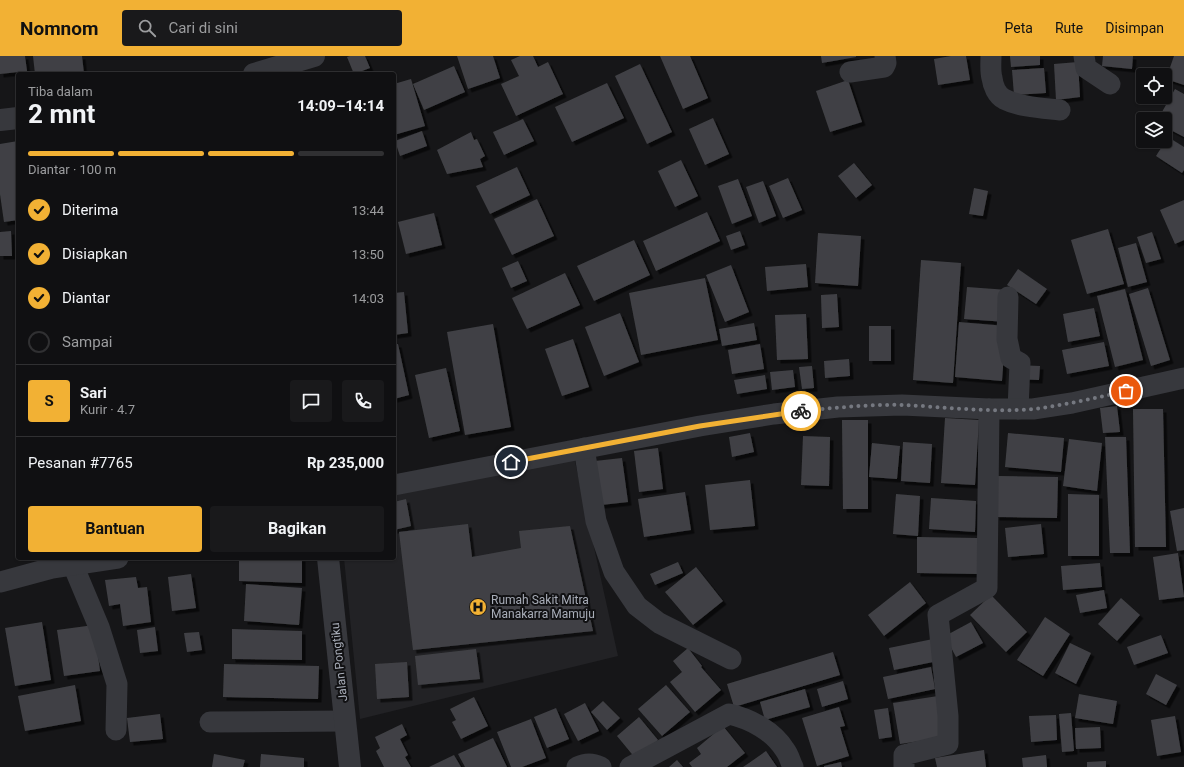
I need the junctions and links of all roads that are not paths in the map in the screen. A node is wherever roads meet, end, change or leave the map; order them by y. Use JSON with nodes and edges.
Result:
{"nodes":[{"id":1,"x":314,"y":56,"type":"edge"},
{"id":2,"x":885,"y":56,"type":"edge"},
{"id":3,"x":991,"y":56,"type":"edge"},
{"id":4,"x":1084,"y":56,"type":"edge"},
{"id":5,"x":264,"y":69,"type":"edge"},
{"id":6,"x":850,"y":72,"type":"dead end"},
{"id":7,"x":1110,"y":84,"type":"dead end"},
{"id":8,"x":1060,"y":110,"type":"dead end"},
{"id":9,"x":16,"y":118,"type":"edge"},
{"id":10,"x":0,"y":120,"type":"edge"},
{"id":11,"x":1008,"y":297,"type":"dead end"},
{"id":12,"x":1184,"y":378,"type":"edge"},
{"id":13,"x":989,"y":409,"type":"junction"},
{"id":14,"x":1018,"y":409,"type":"junction"},
{"id":15,"x":584,"y":448,"type":"junction"},
{"id":16,"x":396,"y":485,"type":"edge"},
{"id":17,"x":105,"y":560,"type":"edge"},
{"id":18,"x":328,"y":560,"type":"edge"},
{"id":19,"x":73,"y":565,"type":"junction"},
{"id":20,"x":0,"y":582,"type":"edge"},
{"id":21,"x":731,"y":659,"type":"dead end"},
{"id":22,"x":345,"y":721,"type":"junction"},
{"id":23,"x":210,"y":722,"type":"dead end"},
{"id":24,"x":116,"y":730,"type":"dead end"},
{"id":25,"x":350,"y":767,"type":"edge"},
{"id":26,"x":577,"y":767,"type":"edge"},
{"id":27,"x":601,"y":767,"type":"edge"},
{"id":28,"x":630,"y":767,"type":"edge"},
{"id":29,"x":793,"y":767,"type":"edge"},
{"id":30,"x":904,"y":767,"type":"edge"}],
"edges":[{"from":1,"to":5,"type":"street"},
{"from":2,"to":6,"type":"street"},
{"from":3,"to":8,"type":"street"},
{"from":4,"to":7,"type":"street"},
{"from":9,"to":10,"type":"street"},
{"from":11,"to":14,"type":"street"},
{"from":12,"to":14,"type":"street"},
{"from":13,"to":14,"type":"street"},
{"from":13,"to":15,"type":"street"},
{"from":13,"to":30,"type":"street"},
{"from":15,"to":16,"type":"street"},
{"from":15,"to":21,"type":"street"},
{"from":17,"to":19,"type":"street"},
{"from":18,"to":22,"type":"street","name":"Jalan Pongtiku"},
{"from":19,"to":20,"type":"street"},
{"from":19,"to":24,"type":"street"},
{"from":22,"to":23,"type":"street"},
{"from":22,"to":25,"type":"street","name":"Jalan Pongtiku"},
{"from":26,"to":27,"type":"street"},
{"from":28,"to":29,"type":"street"}]}
